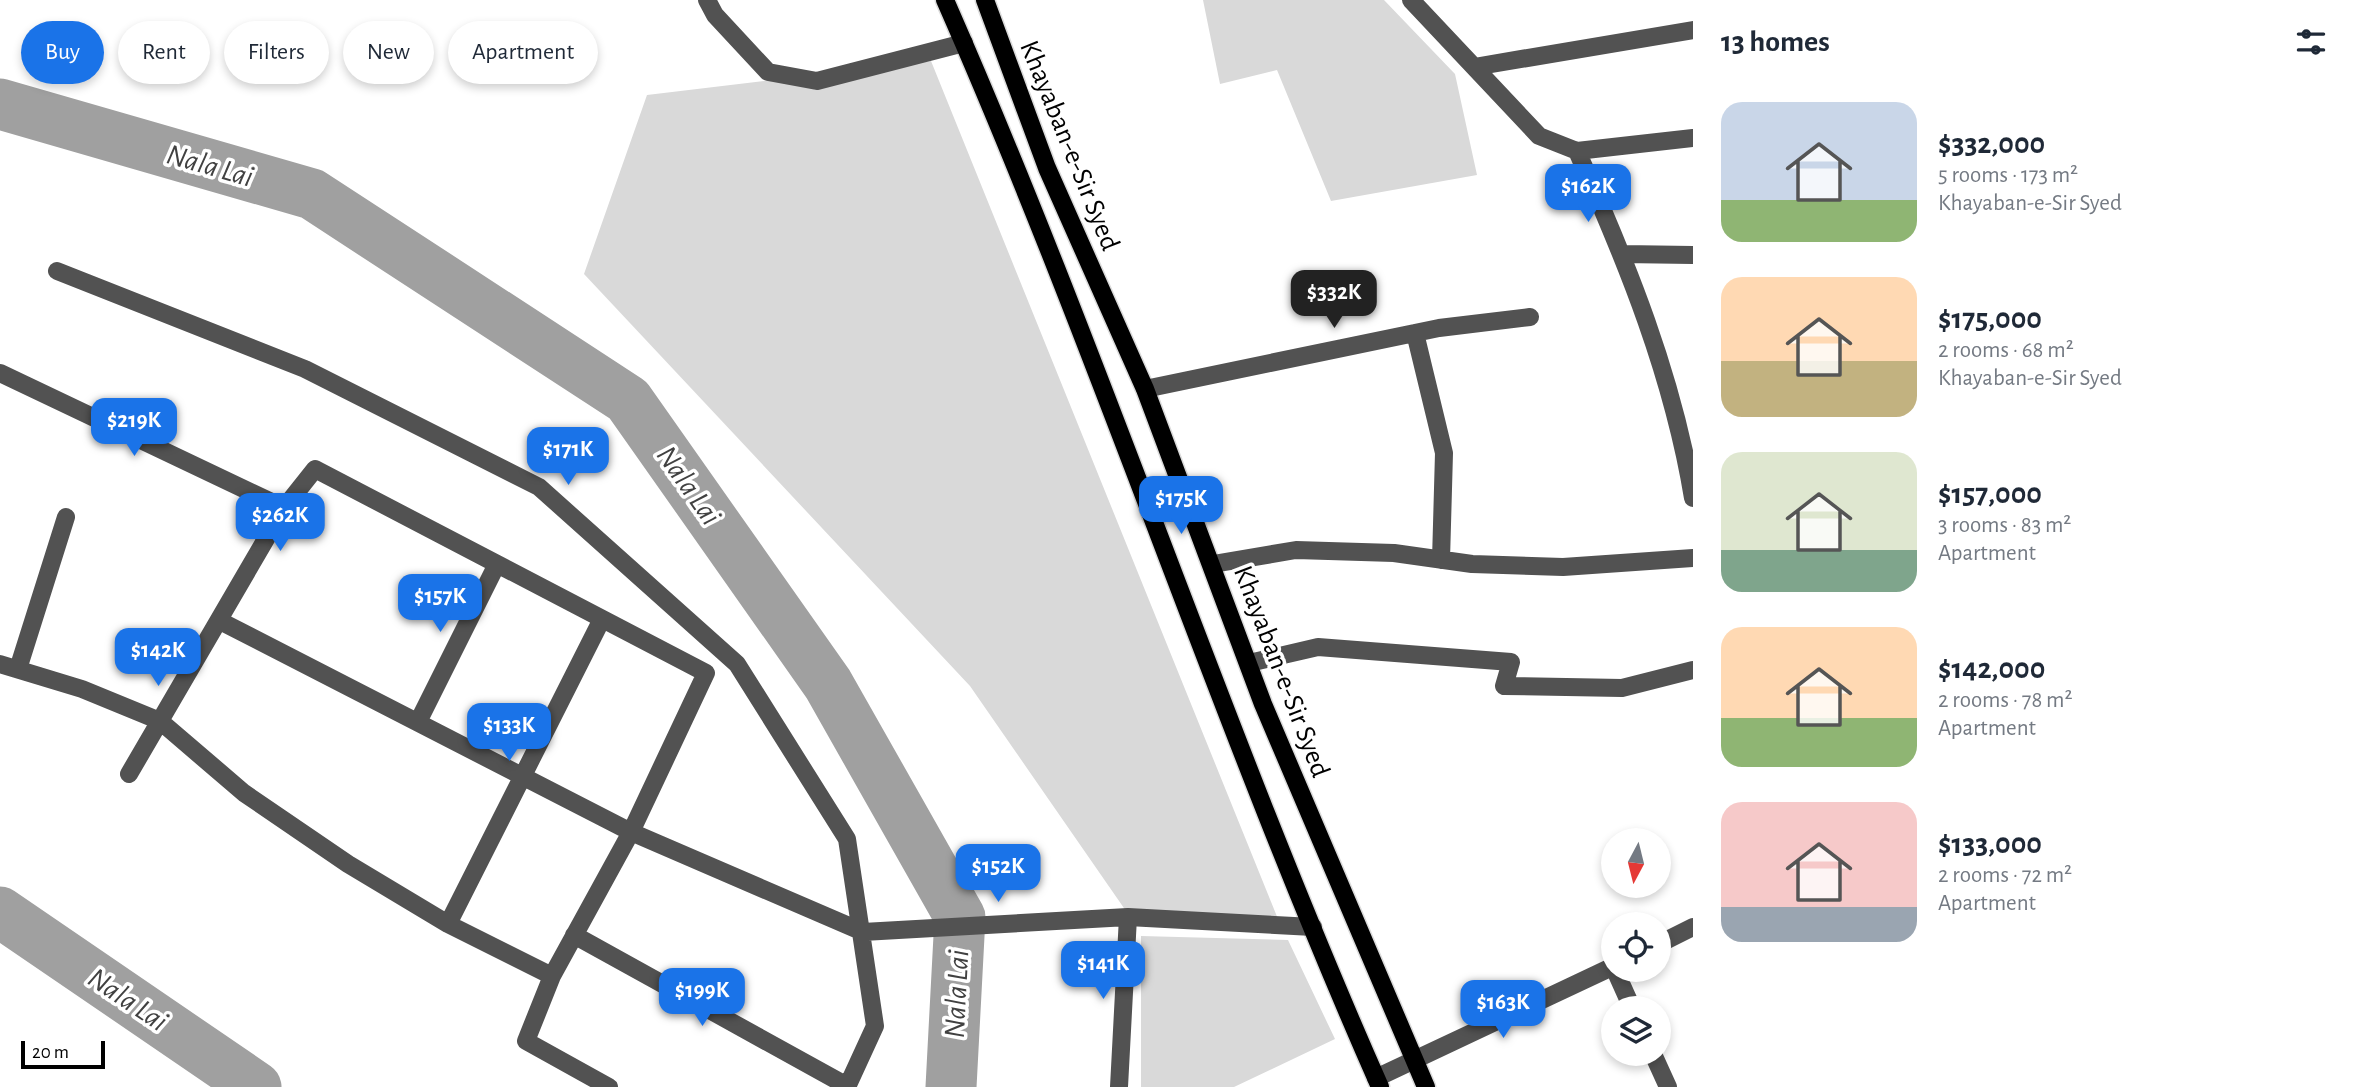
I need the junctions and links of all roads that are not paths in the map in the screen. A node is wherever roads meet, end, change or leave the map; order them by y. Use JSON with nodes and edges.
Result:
{"nodes":[{"id":1,"x":707,"y":0,"type":"edge"},
{"id":2,"x":945,"y":0,"type":"edge"},
{"id":3,"x":985,"y":0,"type":"edge"},
{"id":4,"x":1411,"y":0,"type":"edge"},
{"id":5,"x":1693,"y":30,"type":"edge"},
{"id":6,"x":964,"y":43,"type":"junction"},
{"id":7,"x":1474,"y":67,"type":"junction"},
{"id":8,"x":1693,"y":138,"type":"edge"},
{"id":9,"x":1577,"y":151,"type":"junction"},
{"id":10,"x":1622,"y":254,"type":"junction"},
{"id":11,"x":1693,"y":255,"type":"edge"},
{"id":12,"x":57,"y":271,"type":"dead end"},
{"id":13,"x":1530,"y":317,"type":"dead end"},
{"id":14,"x":1415,"y":333,"type":"junction"},
{"id":15,"x":0,"y":373,"type":"edge"},
{"id":16,"x":1145,"y":389,"type":"junction"},
{"id":17,"x":1693,"y":498,"type":"edge"},
{"id":18,"x":284,"y":508,"type":"junction"},
{"id":19,"x":66,"y":517,"type":"dead end"},
{"id":20,"x":1693,"y":558,"type":"edge"},
{"id":21,"x":1441,"y":560,"type":"junction"},
{"id":22,"x":497,"y":564,"type":"junction"},
{"id":23,"x":1213,"y":564,"type":"junction"},
{"id":24,"x":602,"y":619,"type":"junction"},
{"id":25,"x":220,"y":621,"type":"junction"},
{"id":26,"x":0,"y":663,"type":"edge"},
{"id":27,"x":1249,"y":663,"type":"junction"},
{"id":28,"x":19,"y":669,"type":"junction"},
{"id":29,"x":1693,"y":670,"type":"edge"},
{"id":30,"x":160,"y":721,"type":"junction"},
{"id":31,"x":418,"y":722,"type":"junction"},
{"id":32,"x":129,"y":774,"type":"dead end"},
{"id":33,"x":523,"y":776,"type":"junction"},
{"id":34,"x":631,"y":832,"type":"junction"},
{"id":35,"x":1119,"y":917,"type":"junction"},
{"id":36,"x":448,"y":924,"type":"junction"},
{"id":37,"x":1312,"y":927,"type":"junction"},
{"id":38,"x":1693,"y":927,"type":"edge"},
{"id":39,"x":863,"y":932,"type":"junction"},
{"id":40,"x":574,"y":935,"type":"junction"},
{"id":41,"x":1671,"y":938,"type":"edge"},
{"id":42,"x":1601,"y":974,"type":"edge"},
{"id":43,"x":552,"y":976,"type":"junction"},
{"id":44,"x":1415,"y":1060,"type":"junction"},
{"id":45,"x":1658,"y":1066,"type":"edge"},
{"id":46,"x":1378,"y":1082,"type":"edge"},
{"id":47,"x":847,"y":1086,"type":"edge"},
{"id":48,"x":609,"y":1087,"type":"edge"},
{"id":49,"x":1119,"y":1087,"type":"edge"},
{"id":50,"x":1426,"y":1087,"type":"edge"},
{"id":51,"x":1668,"y":1087,"type":"edge"}],
"edges":[{"from":1,"to":6,"type":"street"},
{"from":2,"to":6,"type":"main road","name":"Khayaban-e-Sir Syed"},
{"from":3,"to":16,"type":"main road","name":"Khayaban-e-Sir Syed"},
{"from":4,"to":7,"type":"street"},
{"from":5,"to":7,"type":"street"},
{"from":6,"to":37,"type":"main road","name":"Khayaban-e-Sir Syed"},
{"from":7,"to":9,"type":"street"},
{"from":8,"to":9,"type":"street"},
{"from":9,"to":10,"type":"street"},
{"from":10,"to":11,"type":"street"},
{"from":10,"to":17,"type":"street"},
{"from":12,"to":39,"type":"street"},
{"from":13,"to":14,"type":"street"},
{"from":14,"to":16,"type":"street"},
{"from":14,"to":21,"type":"street"},
{"from":15,"to":18,"type":"street"},
{"from":16,"to":23,"type":"main road","name":"Khayaban-e-Sir Syed"},
{"from":18,"to":22,"type":"street"},
{"from":18,"to":25,"type":"street"},
{"from":19,"to":28,"type":"street"},
{"from":20,"to":21,"type":"street"},
{"from":21,"to":23,"type":"street"},
{"from":22,"to":24,"type":"street"},
{"from":22,"to":31,"type":"street"},
{"from":23,"to":27,"type":"main road","name":"Khayaban-e-Sir Syed"},
{"from":24,"to":33,"type":"street"},
{"from":24,"to":34,"type":"street"},
{"from":25,"to":30,"type":"street"},
{"from":25,"to":31,"type":"street"},
{"from":26,"to":28,"type":"street"},
{"from":27,"to":29,"type":"street"},
{"from":27,"to":44,"type":"main road","name":"Khayaban-e-Sir Syed"},
{"from":28,"to":30,"type":"street"},
{"from":30,"to":32,"type":"street"},
{"from":30,"to":36,"type":"street"},
{"from":31,"to":33,"type":"street"},
{"from":33,"to":34,"type":"street"},
{"from":33,"to":36,"type":"street"},
{"from":34,"to":39,"type":"street"},
{"from":34,"to":40,"type":"street"},
{"from":35,"to":37,"type":"street"},
{"from":35,"to":39,"type":"street"},
{"from":35,"to":49,"type":"street"},
{"from":36,"to":43,"type":"street"},
{"from":37,"to":46,"type":"main road","name":"Khayaban-e-Sir Syed"},
{"from":38,"to":41,"type":"street"},
{"from":39,"to":47,"type":"street"},
{"from":40,"to":43,"type":"street"},
{"from":40,"to":47,"type":"street"},
{"from":42,"to":44,"type":"street"},
{"from":43,"to":48,"type":"street"},
{"from":44,"to":46,"type":"street"},
{"from":44,"to":50,"type":"main road","name":"Khayaban-e-Sir Syed"},
{"from":45,"to":51,"type":"street"}]}
